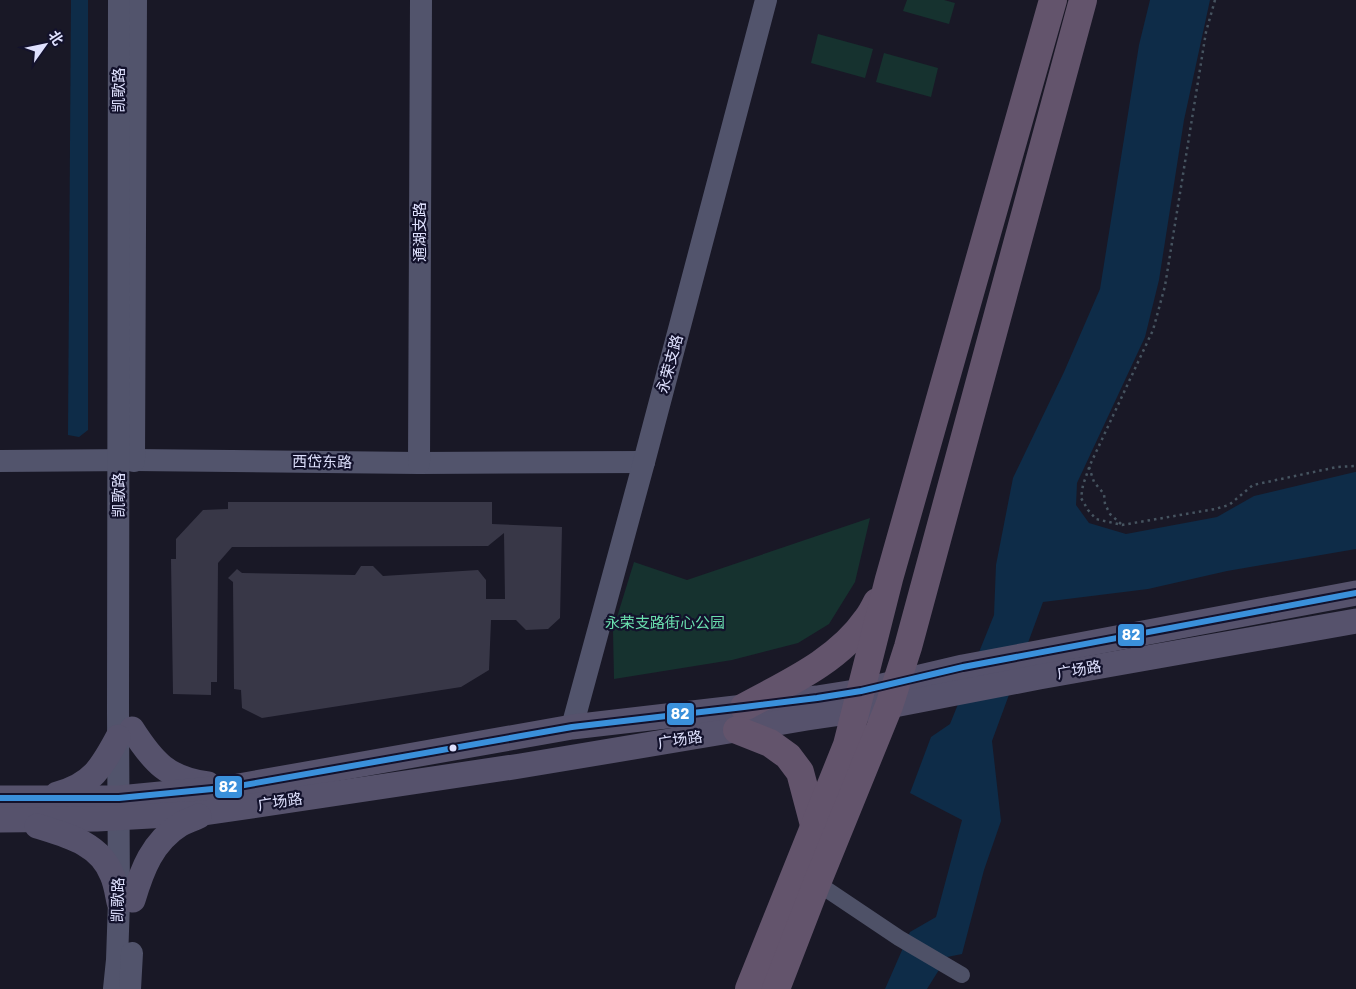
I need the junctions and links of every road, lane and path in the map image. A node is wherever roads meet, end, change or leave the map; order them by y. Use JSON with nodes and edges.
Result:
{"nodes":[{"id":1,"x":119,"y":0,"type":"edge"},
{"id":2,"x":136,"y":0,"type":"edge"},
{"id":3,"x":421,"y":0,"type":"edge"},
{"id":4,"x":766,"y":0,"type":"edge"},
{"id":5,"x":1053,"y":0,"type":"edge"},
{"id":6,"x":1083,"y":0,"type":"edge"},
{"id":7,"x":1215,"y":0,"type":"edge"},
{"id":8,"x":127,"y":460,"type":"junction"},
{"id":9,"x":0,"y":461,"type":"edge"},
{"id":10,"x":644,"y":462,"type":"junction"},
{"id":11,"x":419,"y":464,"type":"junction"},
{"id":12,"x":1356,"y":466,"type":"edge"},
{"id":13,"x":1089,"y":467,"type":"junction"},
{"id":14,"x":1122,"y":525,"type":"junction"},
{"id":15,"x":889,"y":579,"type":"junction"},
{"id":16,"x":1356,"y":593,"type":"edge"},
{"id":17,"x":1356,"y":620,"type":"edge"},
{"id":18,"x":893,"y":694,"type":"junction"},
{"id":19,"x":858,"y":701,"type":"junction"},
{"id":20,"x":740,"y":719,"type":"junction"},
{"id":21,"x":572,"y":726,"type":"junction"},
{"id":22,"x":125,"y":733,"type":"junction"},
{"id":23,"x":233,"y":787,"type":"junction"},
{"id":24,"x":0,"y":798,"type":"edge"},
{"id":25,"x":43,"y":798,"type":"junction"},
{"id":26,"x":126,"y":808,"type":"junction"},
{"id":27,"x":204,"y":813,"type":"junction"},
{"id":28,"x":8,"y":820,"type":"edge"},
{"id":29,"x":814,"y":826,"type":"junction"},
{"id":30,"x":817,"y":883,"type":"junction"},
{"id":31,"x":126,"y":901,"type":"junction"},
{"id":32,"x":962,"y":976,"type":"dead end"},
{"id":33,"x":114,"y":989,"type":"edge"},
{"id":34,"x":130,"y":989,"type":"edge"},
{"id":35,"x":749,"y":989,"type":"edge"},
{"id":36,"x":776,"y":989,"type":"edge"}],
"edges":[{"from":1,"to":8,"type":"street","name":"凯歌路"},
{"from":2,"to":8,"type":"street","name":"凯歌路"},
{"from":3,"to":11,"type":"street","name":"通湖支路"},
{"from":4,"to":10,"type":"street","name":"永荣支路"},
{"from":5,"to":15,"type":"highway"},
{"from":6,"to":18,"type":"highway"},
{"from":7,"to":13,"type":"path"},
{"from":8,"to":9,"type":"street","name":"西岱东路"},
{"from":8,"to":11,"type":"street","name":"西岱东路"},
{"from":8,"to":22,"type":"street","name":"凯歌路"},
{"from":10,"to":11,"type":"street","name":"西岱东路"},
{"from":10,"to":21,"type":"street","name":"永荣支路"},
{"from":12,"to":14,"type":"path"},
{"from":13,"to":14,"type":"path"},
{"from":13,"to":14,"type":"path"},
{"from":15,"to":19,"type":"highway"},
{"from":15,"to":20,"type":"highway"},
{"from":16,"to":18,"type":"main road","name":"广场路"},
{"from":17,"to":18,"type":"main road","name":"广场路"},
{"from":18,"to":19,"type":"main road","name":"广场路"},
{"from":18,"to":30,"type":"highway"},
{"from":19,"to":20,"type":"main road","name":"广场路"},
{"from":19,"to":29,"type":"highway"},
{"from":20,"to":21,"type":"main road","name":"广场路"},
{"from":20,"to":27,"type":"main road","name":"广场路"},
{"from":20,"to":29,"type":"highway"},
{"from":21,"to":23,"type":"main road","name":"广场路"},
{"from":22,"to":23,"type":"main road"},
{"from":22,"to":25,"type":"main road"},
{"from":22,"to":26,"type":"street","name":"凯歌路"},
{"from":23,"to":26,"type":"main road","name":"广场路"},
{"from":24,"to":25,"type":"main road","name":"广场路"},
{"from":25,"to":26,"type":"main road","name":"广场路"},
{"from":26,"to":27,"type":"main road","name":"广场路"},
{"from":26,"to":28,"type":"main road","name":"广场路"},
{"from":26,"to":31,"type":"street","name":"凯歌路"},
{"from":27,"to":31,"type":"main road"},
{"from":28,"to":31,"type":"main road"},
{"from":29,"to":35,"type":"highway"},
{"from":30,"to":32,"type":"street"},
{"from":30,"to":36,"type":"highway"},
{"from":31,"to":33,"type":"street","name":"凯歌路"},
{"from":31,"to":34,"type":"street","name":"凯歌路"}]}
